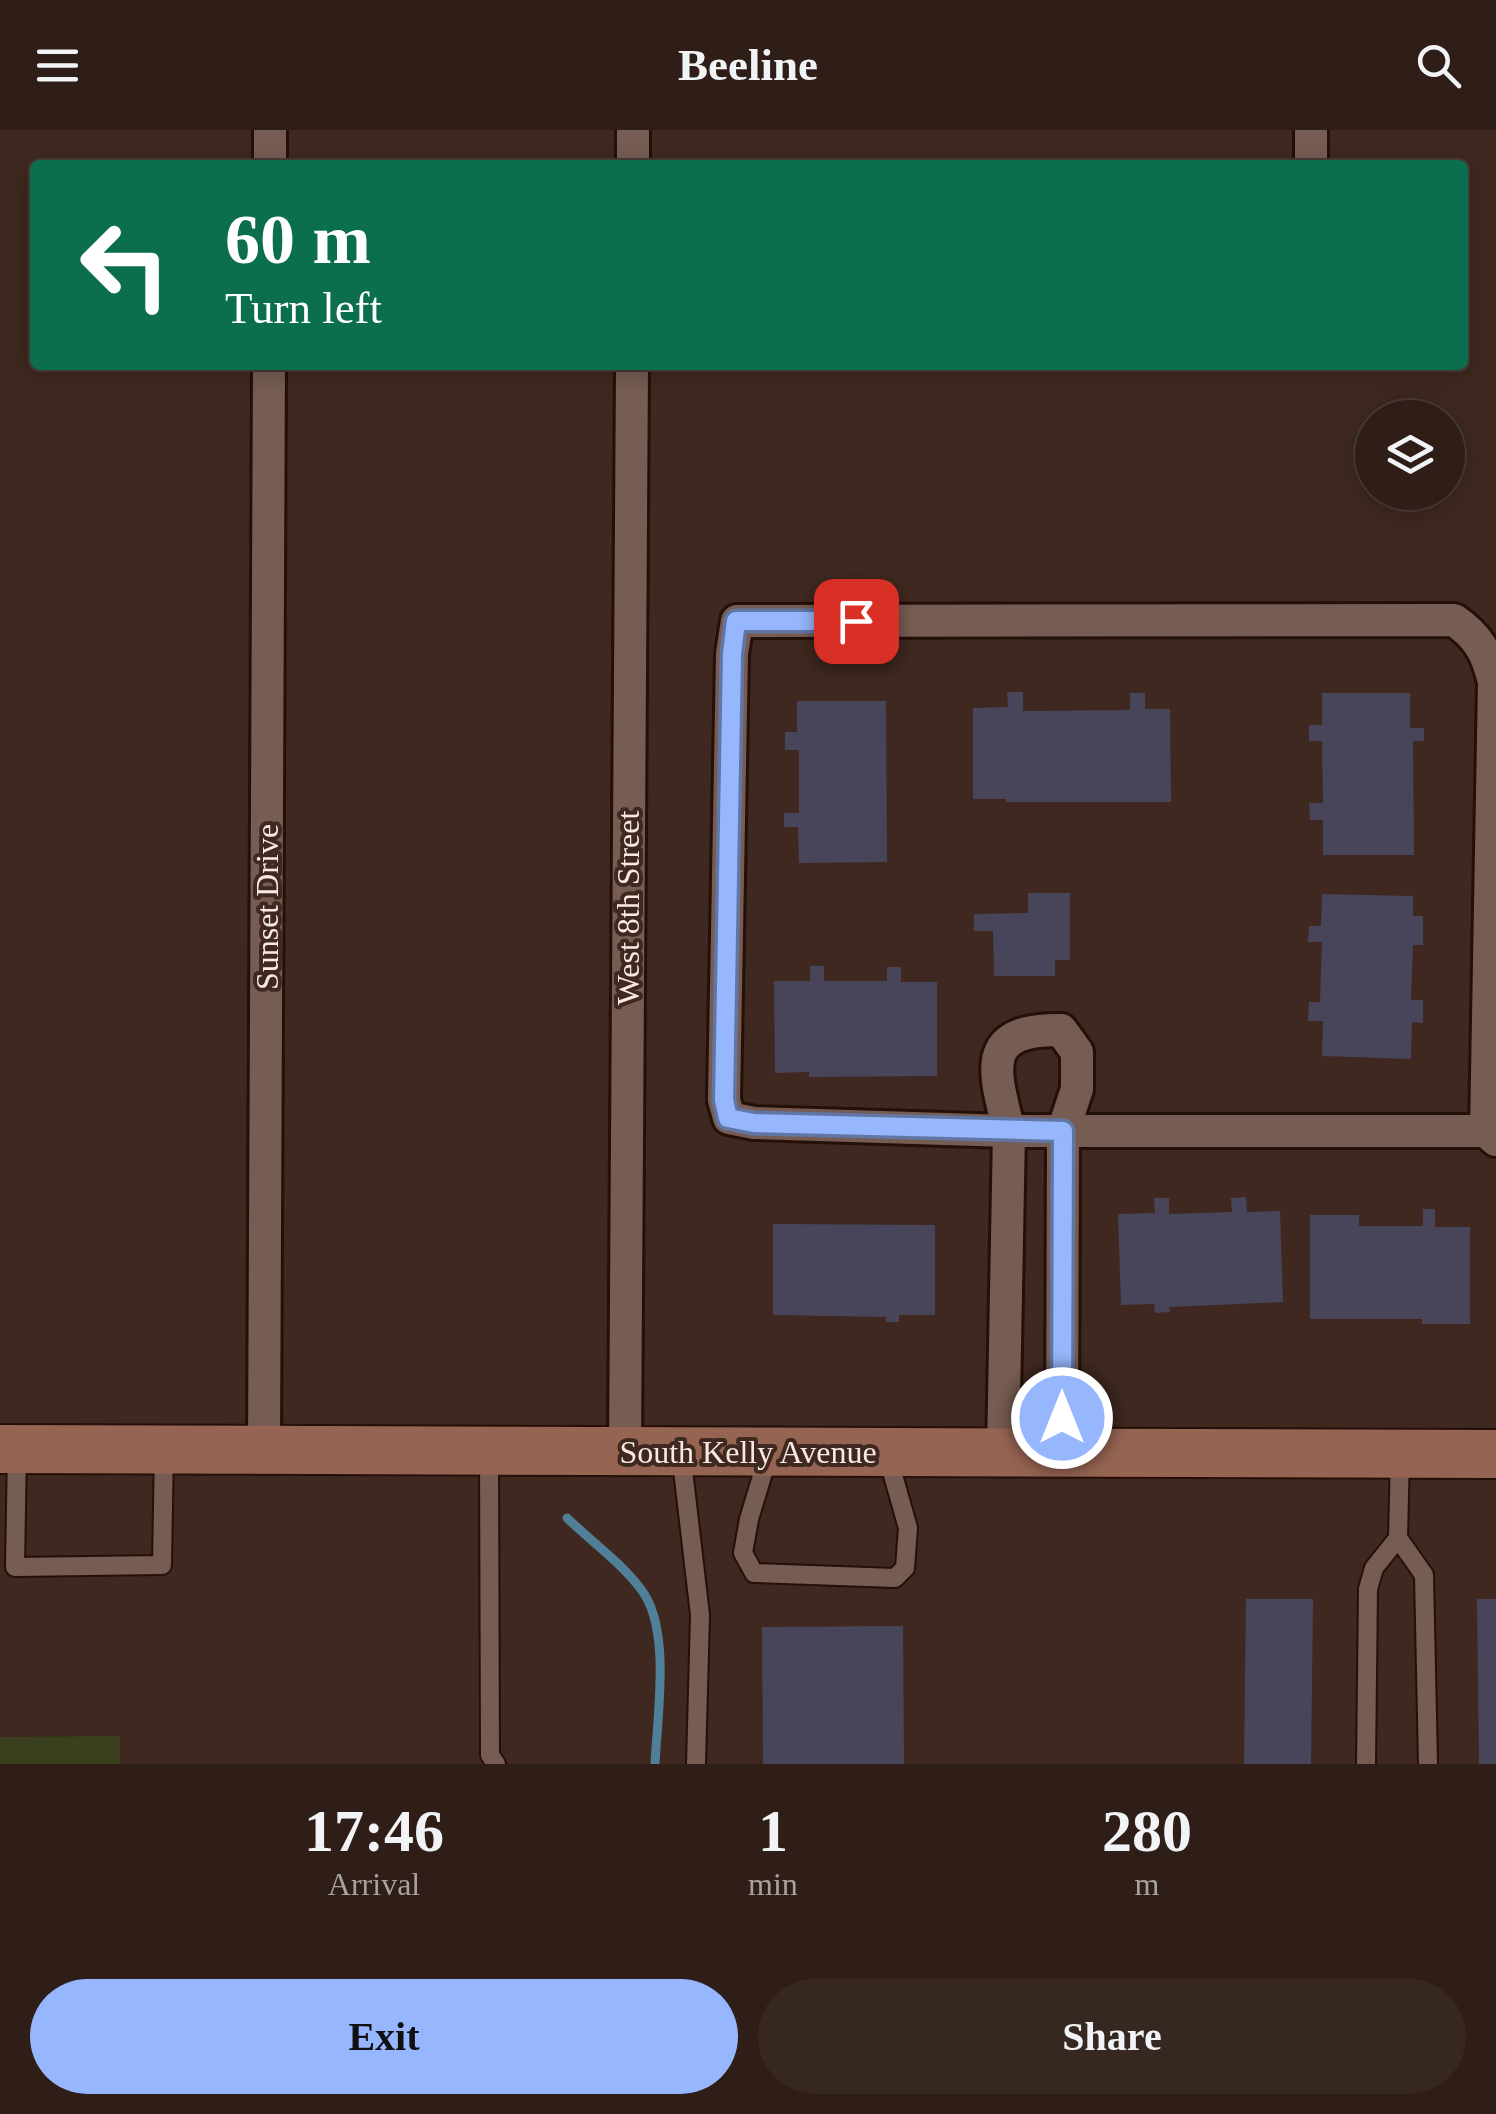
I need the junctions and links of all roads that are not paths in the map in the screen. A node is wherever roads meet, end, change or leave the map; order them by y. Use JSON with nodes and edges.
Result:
{"nodes":[{"id":1,"x":270,"y":130,"type":"edge"},
{"id":2,"x":633,"y":130,"type":"edge"},
{"id":3,"x":1311,"y":130,"type":"edge"},
{"id":4,"x":270,"y":160,"type":"edge"},
{"id":5,"x":633,"y":160,"type":"edge"},
{"id":6,"x":1310,"y":160,"type":"edge"},
{"id":7,"x":269,"y":370,"type":"edge"},
{"id":8,"x":632,"y":370,"type":"edge"},
{"id":9,"x":1010,"y":1131,"type":"junction"},
{"id":10,"x":1063,"y":1131,"type":"junction"},
{"id":11,"x":1491,"y":1135,"type":"edge"},
{"id":12,"x":8,"y":1449,"type":"edge"},
{"id":13,"x":164,"y":1449,"type":"junction"},
{"id":14,"x":264,"y":1450,"type":"junction"},
{"id":15,"x":489,"y":1451,"type":"junction"},
{"id":16,"x":625,"y":1452,"type":"junction"},
{"id":17,"x":681,"y":1452,"type":"junction"},
{"id":18,"x":769,"y":1452,"type":"junction"},
{"id":19,"x":887,"y":1453,"type":"junction"},
{"id":20,"x":1004,"y":1454,"type":"junction"},
{"id":21,"x":1062,"y":1454,"type":"junction"},
{"id":22,"x":1400,"y":1454,"type":"junction"},
{"id":23,"x":1496,"y":1454,"type":"edge"},
{"id":24,"x":1398,"y":1538,"type":"junction"},
{"id":25,"x":7,"y":1567,"type":"edge"},
{"id":26,"x":496,"y":1764,"type":"edge"},
{"id":27,"x":696,"y":1764,"type":"edge"},
{"id":28,"x":1366,"y":1764,"type":"edge"},
{"id":29,"x":1428,"y":1764,"type":"edge"}],
"edges":[{"from":1,"to":4,"type":"street"},
{"from":2,"to":5,"type":"street"},
{"from":3,"to":6,"type":"street"},
{"from":7,"to":14,"type":"street","name":"Sunset Drive"},
{"from":8,"to":16,"type":"street","name":"West 8th Street"},
{"from":9,"to":10,"type":"street"},
{"from":9,"to":10,"type":"street"},
{"from":9,"to":11,"type":"street"},
{"from":9,"to":20,"type":"street"},
{"from":10,"to":11,"type":"street"},
{"from":10,"to":21,"type":"street"},
{"from":12,"to":13,"type":"main road","name":"South Kelly Avenue"},
{"from":12,"to":25,"type":"lane"},
{"from":13,"to":14,"type":"main road","name":"South Kelly Avenue"},
{"from":13,"to":25,"type":"lane"},
{"from":14,"to":15,"type":"main road","name":"South Kelly Avenue"},
{"from":15,"to":16,"type":"main road","name":"South Kelly Avenue"},
{"from":15,"to":26,"type":"lane"},
{"from":16,"to":17,"type":"main road","name":"South Kelly Avenue"},
{"from":17,"to":18,"type":"main road","name":"South Kelly Avenue"},
{"from":17,"to":27,"type":"lane"},
{"from":18,"to":19,"type":"main road","name":"South Kelly Avenue"},
{"from":18,"to":19,"type":"lane"},
{"from":19,"to":20,"type":"main road","name":"South Kelly Avenue"},
{"from":20,"to":21,"type":"main road","name":"South Kelly Avenue"},
{"from":21,"to":22,"type":"main road","name":"South Kelly Avenue"},
{"from":22,"to":23,"type":"main road","name":"South Kelly Avenue"},
{"from":22,"to":24,"type":"lane"},
{"from":24,"to":28,"type":"lane"},
{"from":24,"to":29,"type":"lane"}]}
